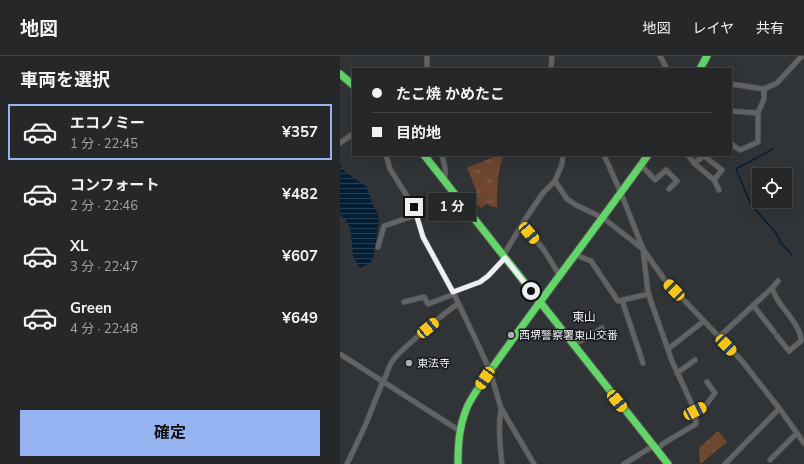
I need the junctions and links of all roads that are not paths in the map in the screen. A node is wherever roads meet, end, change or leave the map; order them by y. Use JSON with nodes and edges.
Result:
{"nodes":[{"id":1,"x":427,"y":56,"type":"edge"},
{"id":2,"x":552,"y":56,"type":"edge"},
{"id":3,"x":660,"y":56,"type":"edge"},
{"id":4,"x":707,"y":56,"type":"edge"},
{"id":5,"x":804,"y":56,"type":"edge"},
{"id":6,"x":427,"y":68,"type":"edge"},
{"id":7,"x":551,"y":68,"type":"edge"},
{"id":8,"x":666,"y":68,"type":"edge"},
{"id":9,"x":701,"y":68,"type":"edge"},
{"id":10,"x":340,"y":74,"type":"edge"},
{"id":11,"x":352,"y":84,"type":"edge"},
{"id":12,"x":732,"y":84,"type":"edge"},
{"id":13,"x":764,"y":89,"type":"junction"},
{"id":14,"x":732,"y":111,"type":"edge"},
{"id":15,"x":758,"y":113,"type":"junction"},
{"id":16,"x":352,"y":135,"type":"edge"},
{"id":17,"x":340,"y":143,"type":"edge"},
{"id":18,"x":732,"y":145,"type":"edge"},
{"id":19,"x":386,"y":156,"type":"edge"},
{"id":20,"x":425,"y":156,"type":"edge"},
{"id":21,"x":442,"y":156,"type":"edge"},
{"id":22,"x":563,"y":156,"type":"edge"},
{"id":23,"x":604,"y":156,"type":"edge"},
{"id":24,"x":647,"y":156,"type":"edge"},
{"id":25,"x":689,"y":156,"type":"edge"},
{"id":26,"x":694,"y":163,"type":"junction"},
{"id":27,"x":641,"y":166,"type":"junction"},
{"id":28,"x":714,"y":180,"type":"junction"},
{"id":29,"x":445,"y":181,"type":"junction"},
{"id":30,"x":555,"y":181,"type":"junction"},
{"id":31,"x":669,"y":189,"type":"dead end"},
{"id":32,"x":719,"y":190,"type":"dead end"},
{"id":33,"x":621,"y":193,"type":"junction"},
{"id":34,"x":416,"y":215,"type":"junction"},
{"id":35,"x":603,"y":218,"type":"junction"},
{"id":36,"x":522,"y":224,"type":"junction"},
{"id":37,"x":378,"y":247,"type":"dead end"},
{"id":38,"x":643,"y":249,"type":"junction"},
{"id":39,"x":576,"y":255,"type":"junction"},
{"id":40,"x":504,"y":257,"type":"junction"},
{"id":41,"x":560,"y":276,"type":"junction"},
{"id":42,"x":778,"y":281,"type":"dead end"},
{"id":43,"x":772,"y":288,"type":"junction"},
{"id":44,"x":453,"y":293,"type":"junction"},
{"id":45,"x":649,"y":294,"type":"junction"},
{"id":46,"x":622,"y":300,"type":"junction"},
{"id":47,"x":404,"y":302,"type":"dead end"},
{"id":48,"x":540,"y":302,"type":"junction"},
{"id":49,"x":458,"y":304,"type":"junction"},
{"id":50,"x":753,"y":305,"type":"junction"},
{"id":51,"x":704,"y":321,"type":"junction"},
{"id":52,"x":602,"y":328,"type":"dead end"},
{"id":53,"x":718,"y":337,"type":"junction"},
{"id":54,"x":573,"y":344,"type":"junction"},
{"id":55,"x":668,"y":350,"type":"junction"},
{"id":56,"x":340,"y":354,"type":"edge"},
{"id":57,"x":695,"y":360,"type":"dead end"},
{"id":58,"x":642,"y":363,"type":"dead end"},
{"id":59,"x":490,"y":371,"type":"junction"},
{"id":60,"x":678,"y":373,"type":"junction"},
{"id":61,"x":383,"y":381,"type":"junction"},
{"id":62,"x":707,"y":382,"type":"dead end"},
{"id":63,"x":501,"y":408,"type":"junction"},
{"id":64,"x":779,"y":408,"type":"junction"},
{"id":65,"x":695,"y":411,"type":"junction"},
{"id":66,"x":460,"y":430,"type":"junction"},
{"id":67,"x":798,"y":433,"type":"junction"},
{"id":68,"x":804,"y":443,"type":"edge"},
{"id":69,"x":655,"y":448,"type":"junction"},
{"id":70,"x":770,"y":460,"type":"dead end"},
{"id":71,"x":347,"y":464,"type":"edge"},
{"id":72,"x":458,"y":464,"type":"edge"},
{"id":73,"x":502,"y":464,"type":"edge"},
{"id":74,"x":534,"y":464,"type":"edge"},
{"id":75,"x":624,"y":464,"type":"edge"},
{"id":76,"x":668,"y":464,"type":"edge"},
{"id":77,"x":725,"y":464,"type":"edge"}],
"edges":[{"from":1,"to":6,"type":"street"},
{"from":2,"to":7,"type":"street"},
{"from":3,"to":8,"type":"street"},
{"from":4,"to":9,"type":"main road"},
{"from":5,"to":13,"type":"street"},
{"from":10,"to":11,"type":"main road"},
{"from":12,"to":13,"type":"street"},
{"from":13,"to":15,"type":"street"},
{"from":14,"to":15,"type":"street"},
{"from":15,"to":18,"type":"street"},
{"from":16,"to":17,"type":"street"},
{"from":19,"to":34,"type":"street"},
{"from":20,"to":29,"type":"main road"},
{"from":21,"to":29,"type":"street"},
{"from":22,"to":30,"type":"street"},
{"from":23,"to":33,"type":"street"},
{"from":24,"to":27,"type":"main road"},
{"from":25,"to":26,"type":"street"},
{"from":26,"to":28,"type":"street"},
{"from":26,"to":28,"type":"street"},
{"from":27,"to":31,"type":"street"},
{"from":27,"to":33,"type":"main road"},
{"from":28,"to":32,"type":"street"},
{"from":29,"to":40,"type":"main road"},
{"from":30,"to":35,"type":"street"},
{"from":30,"to":36,"type":"street"},
{"from":33,"to":35,"type":"main road"},
{"from":33,"to":38,"type":"street"},
{"from":34,"to":37,"type":"street"},
{"from":34,"to":44,"type":"street"},
{"from":35,"to":38,"type":"street"},
{"from":35,"to":39,"type":"main road"},
{"from":36,"to":40,"type":"street"},
{"from":36,"to":41,"type":"street"},
{"from":38,"to":45,"type":"street"},
{"from":38,"to":51,"type":"street"},
{"from":39,"to":41,"type":"main road"},
{"from":39,"to":46,"type":"street"},
{"from":40,"to":44,"type":"street"},
{"from":40,"to":48,"type":"main road"},
{"from":41,"to":48,"type":"main road"},
{"from":42,"to":43,"type":"street"},
{"from":43,"to":50,"type":"street"},
{"from":43,"to":50,"type":"street"},
{"from":44,"to":47,"type":"street"},
{"from":44,"to":49,"type":"street"},
{"from":45,"to":46,"type":"street"},
{"from":45,"to":55,"type":"street"},
{"from":46,"to":58,"type":"street"},
{"from":48,"to":54,"type":"main road"},
{"from":48,"to":59,"type":"main road"},
{"from":49,"to":59,"type":"street"},
{"from":49,"to":61,"type":"street"},
{"from":50,"to":53,"type":"street"},
{"from":51,"to":53,"type":"street"},
{"from":51,"to":55,"type":"street"},
{"from":52,"to":54,"type":"street"},
{"from":53,"to":64,"type":"street"},
{"from":54,"to":69,"type":"main road"},
{"from":55,"to":60,"type":"street"},
{"from":56,"to":61,"type":"street"},
{"from":57,"to":60,"type":"street"},
{"from":59,"to":63,"type":"street"},
{"from":59,"to":66,"type":"main road"},
{"from":60,"to":65,"type":"street"},
{"from":61,"to":66,"type":"street"},
{"from":61,"to":71,"type":"street"},
{"from":62,"to":65,"type":"street"},
{"from":63,"to":73,"type":"street"},
{"from":63,"to":74,"type":"street"},
{"from":64,"to":67,"type":"street"},
{"from":64,"to":77,"type":"street"},
{"from":65,"to":69,"type":"street"},
{"from":66,"to":72,"type":"main road"},
{"from":67,"to":68,"type":"street"},
{"from":67,"to":70,"type":"street"},
{"from":69,"to":75,"type":"street"},
{"from":69,"to":76,"type":"main road"}]}
